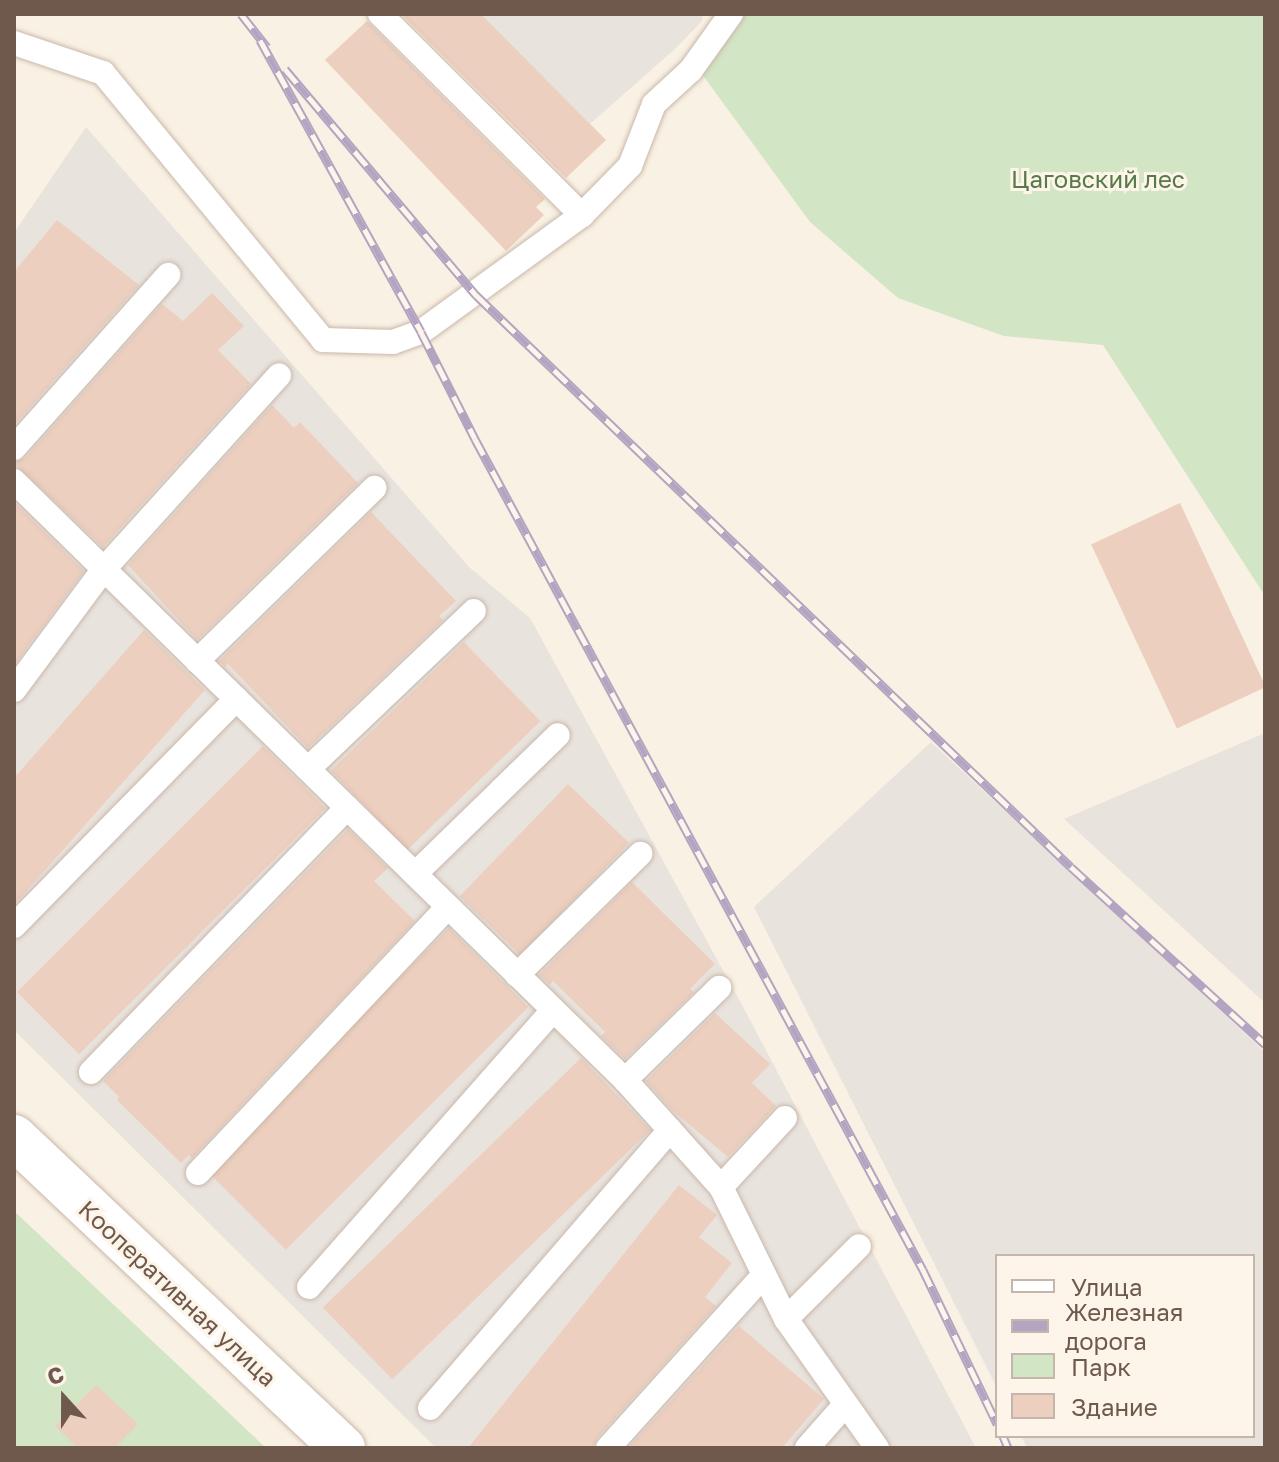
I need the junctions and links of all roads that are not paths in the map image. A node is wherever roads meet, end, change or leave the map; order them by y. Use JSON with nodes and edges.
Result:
{"nodes":[{"id":1,"x":380,"y":14,"type":"edge"},
{"id":2,"x":731,"y":14,"type":"edge"},
{"id":3,"x":14,"y":43,"type":"edge"},
{"id":4,"x":582,"y":215,"type":"junction"},
{"id":5,"x":168,"y":275,"type":"dead end"},
{"id":6,"x":279,"y":375,"type":"dead end"},
{"id":7,"x":14,"y":448,"type":"edge"},
{"id":8,"x":14,"y":481,"type":"edge"},
{"id":9,"x":374,"y":488,"type":"dead end"},
{"id":10,"x":104,"y":569,"type":"junction"},
{"id":11,"x":474,"y":611,"type":"dead end"},
{"id":12,"x":197,"y":661,"type":"junction"},
{"id":13,"x":14,"y":690,"type":"edge"},
{"id":14,"x":236,"y":699,"type":"junction"},
{"id":15,"x":558,"y":735,"type":"dead end"},
{"id":16,"x":308,"y":769,"type":"junction"},
{"id":17,"x":347,"y":808,"type":"junction"},
{"id":18,"x":640,"y":854,"type":"dead end"},
{"id":19,"x":415,"y":874,"type":"junction"},
{"id":20,"x":448,"y":907,"type":"junction"},
{"id":21,"x":14,"y":926,"type":"edge"},
{"id":22,"x":517,"y":975,"type":"junction"},
{"id":23,"x":719,"y":988,"type":"dead end"},
{"id":24,"x":553,"y":1010,"type":"junction"},
{"id":25,"x":91,"y":1072,"type":"dead end"},
{"id":26,"x":625,"y":1080,"type":"junction"},
{"id":27,"x":785,"y":1118,"type":"dead end"},
{"id":28,"x":670,"y":1130,"type":"junction"},
{"id":29,"x":14,"y":1137,"type":"edge"},
{"id":30,"x":198,"y":1173,"type":"dead end"},
{"id":31,"x":721,"y":1187,"type":"junction"},
{"id":32,"x":859,"y":1246,"type":"dead end"},
{"id":33,"x":764,"y":1275,"type":"junction"},
{"id":34,"x":309,"y":1287,"type":"dead end"},
{"id":35,"x":786,"y":1319,"type":"junction"},
{"id":36,"x":844,"y":1406,"type":"junction"},
{"id":37,"x":430,"y":1408,"type":"dead end"},
{"id":38,"x":343,"y":1448,"type":"edge"},
{"id":39,"x":608,"y":1448,"type":"edge"},
{"id":40,"x":807,"y":1448,"type":"edge"},
{"id":41,"x":877,"y":1448,"type":"edge"}],
"edges":[{"from":1,"to":4,"type":"lane"},
{"from":2,"to":4,"type":"lane"},
{"from":3,"to":4,"type":"lane"},
{"from":5,"to":7,"type":"lane"},
{"from":6,"to":10,"type":"lane"},
{"from":8,"to":10,"type":"lane"},
{"from":9,"to":12,"type":"lane"},
{"from":10,"to":12,"type":"lane"},
{"from":10,"to":13,"type":"lane"},
{"from":11,"to":16,"type":"lane"},
{"from":12,"to":14,"type":"lane"},
{"from":14,"to":16,"type":"lane"},
{"from":14,"to":21,"type":"lane"},
{"from":15,"to":19,"type":"lane"},
{"from":16,"to":17,"type":"lane"},
{"from":17,"to":19,"type":"lane"},
{"from":17,"to":25,"type":"lane"},
{"from":18,"to":22,"type":"lane"},
{"from":19,"to":20,"type":"lane"},
{"from":20,"to":22,"type":"lane"},
{"from":20,"to":30,"type":"lane"},
{"from":22,"to":24,"type":"lane"},
{"from":23,"to":26,"type":"lane"},
{"from":24,"to":26,"type":"lane"},
{"from":24,"to":34,"type":"lane"},
{"from":26,"to":28,"type":"lane"},
{"from":27,"to":31,"type":"lane"},
{"from":28,"to":31,"type":"lane"},
{"from":28,"to":37,"type":"lane"},
{"from":29,"to":38,"type":"main road","name":"Кооперативная улица"},
{"from":31,"to":33,"type":"lane"},
{"from":32,"to":35,"type":"lane"},
{"from":33,"to":35,"type":"lane"},
{"from":33,"to":39,"type":"lane"},
{"from":35,"to":36,"type":"lane"},
{"from":36,"to":40,"type":"lane"},
{"from":36,"to":41,"type":"lane"}]}
